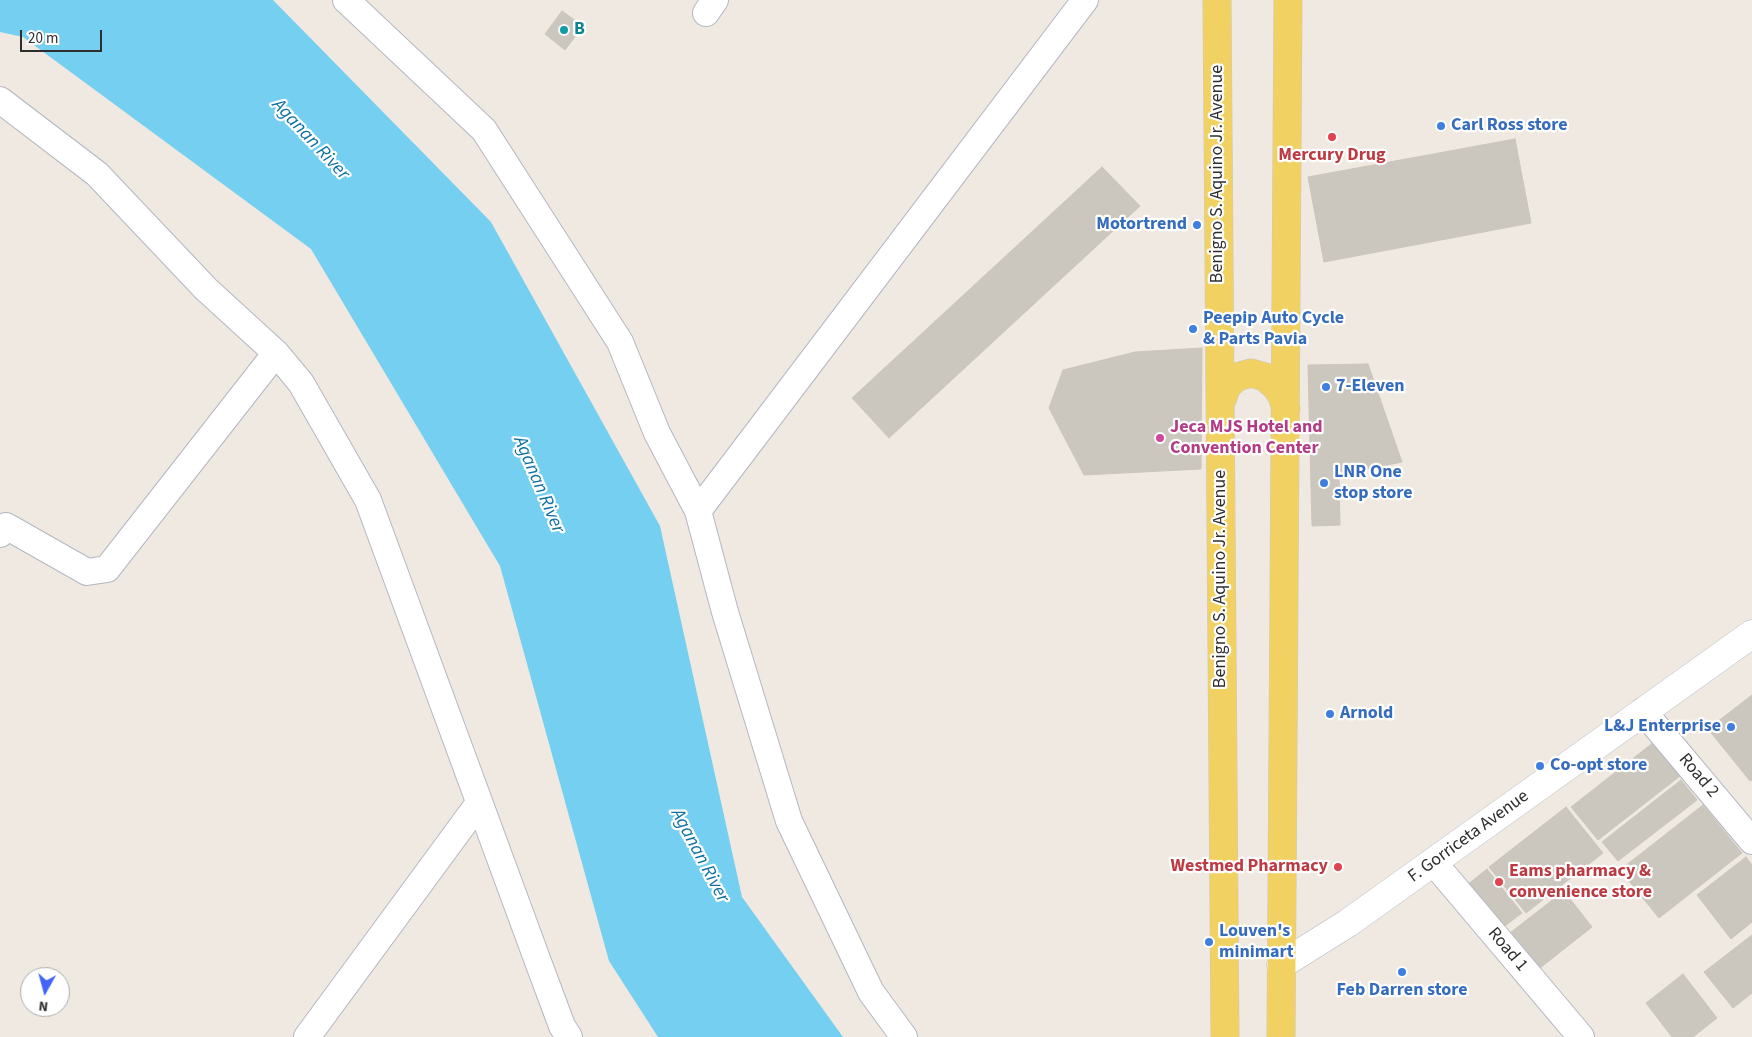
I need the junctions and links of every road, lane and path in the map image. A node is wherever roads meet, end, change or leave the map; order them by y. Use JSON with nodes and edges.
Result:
{"nodes":[{"id":1,"x":346,"y":0,"type":"edge"},
{"id":2,"x":1085,"y":0,"type":"edge"},
{"id":3,"x":1217,"y":0,"type":"edge"},
{"id":4,"x":1288,"y":0,"type":"edge"},
{"id":5,"x":0,"y":100,"type":"edge"},
{"id":6,"x":276,"y":353,"type":"junction"},
{"id":7,"x":1220,"y":404,"type":"junction"},
{"id":8,"x":1286,"y":409,"type":"junction"},
{"id":9,"x":698,"y":511,"type":"junction"},
{"id":10,"x":0,"y":534,"type":"edge"},
{"id":11,"x":1752,"y":634,"type":"edge"},
{"id":12,"x":1643,"y":711,"type":"junction"},
{"id":13,"x":479,"y":803,"type":"junction"},
{"id":14,"x":1752,"y":841,"type":"edge"},
{"id":15,"x":1434,"y":863,"type":"junction"},
{"id":16,"x":1282,"y":906,"type":"junction"},
{"id":17,"x":1348,"y":923,"type":"junction"},
{"id":18,"x":1281,"y":966,"type":"junction"},
{"id":19,"x":1224,"y":982,"type":"junction"},
{"id":20,"x":561,"y":1033,"type":"edge"},
{"id":21,"x":307,"y":1037,"type":"edge"},
{"id":22,"x":904,"y":1037,"type":"edge"},
{"id":23,"x":1207,"y":1037,"type":"edge"},
{"id":24,"x":1225,"y":1037,"type":"edge"},
{"id":25,"x":1281,"y":1037,"type":"edge"},
{"id":26,"x":1581,"y":1037,"type":"edge"}],
"edges":[{"from":1,"to":9,"type":"street"},
{"from":2,"to":9,"type":"street"},
{"from":3,"to":7,"type":"main road","name":"Benigno S. Aquino Jr. Avenue"},
{"from":4,"to":8,"type":"main road"},
{"from":5,"to":6,"type":"street"},
{"from":6,"to":10,"type":"street"},
{"from":6,"to":13,"type":"street"},
{"from":7,"to":8,"type":"main road"},
{"from":7,"to":19,"type":"main road","name":"Benigno S. Aquino Jr. Avenue"},
{"from":8,"to":16,"type":"main road"},
{"from":9,"to":22,"type":"street"},
{"from":11,"to":12,"type":"main road","name":"F. Gorriceta Avenue"},
{"from":12,"to":14,"type":"street","name":"Road 2"},
{"from":12,"to":15,"type":"main road","name":"F. Gorriceta Avenue"},
{"from":13,"to":20,"type":"street"},
{"from":13,"to":21,"type":"street"},
{"from":15,"to":17,"type":"main road","name":"F. Gorriceta Avenue"},
{"from":15,"to":26,"type":"street","name":"Road 1"},
{"from":16,"to":17,"type":"main road"},
{"from":16,"to":18,"type":"main road"},
{"from":17,"to":18,"type":"main road","name":"F. Gorriceta Avenue"},
{"from":18,"to":25,"type":"main road"},
{"from":19,"to":23,"type":"main road"},
{"from":19,"to":24,"type":"main road","name":"Benigno S. Aquino Jr. Avenue"}]}
